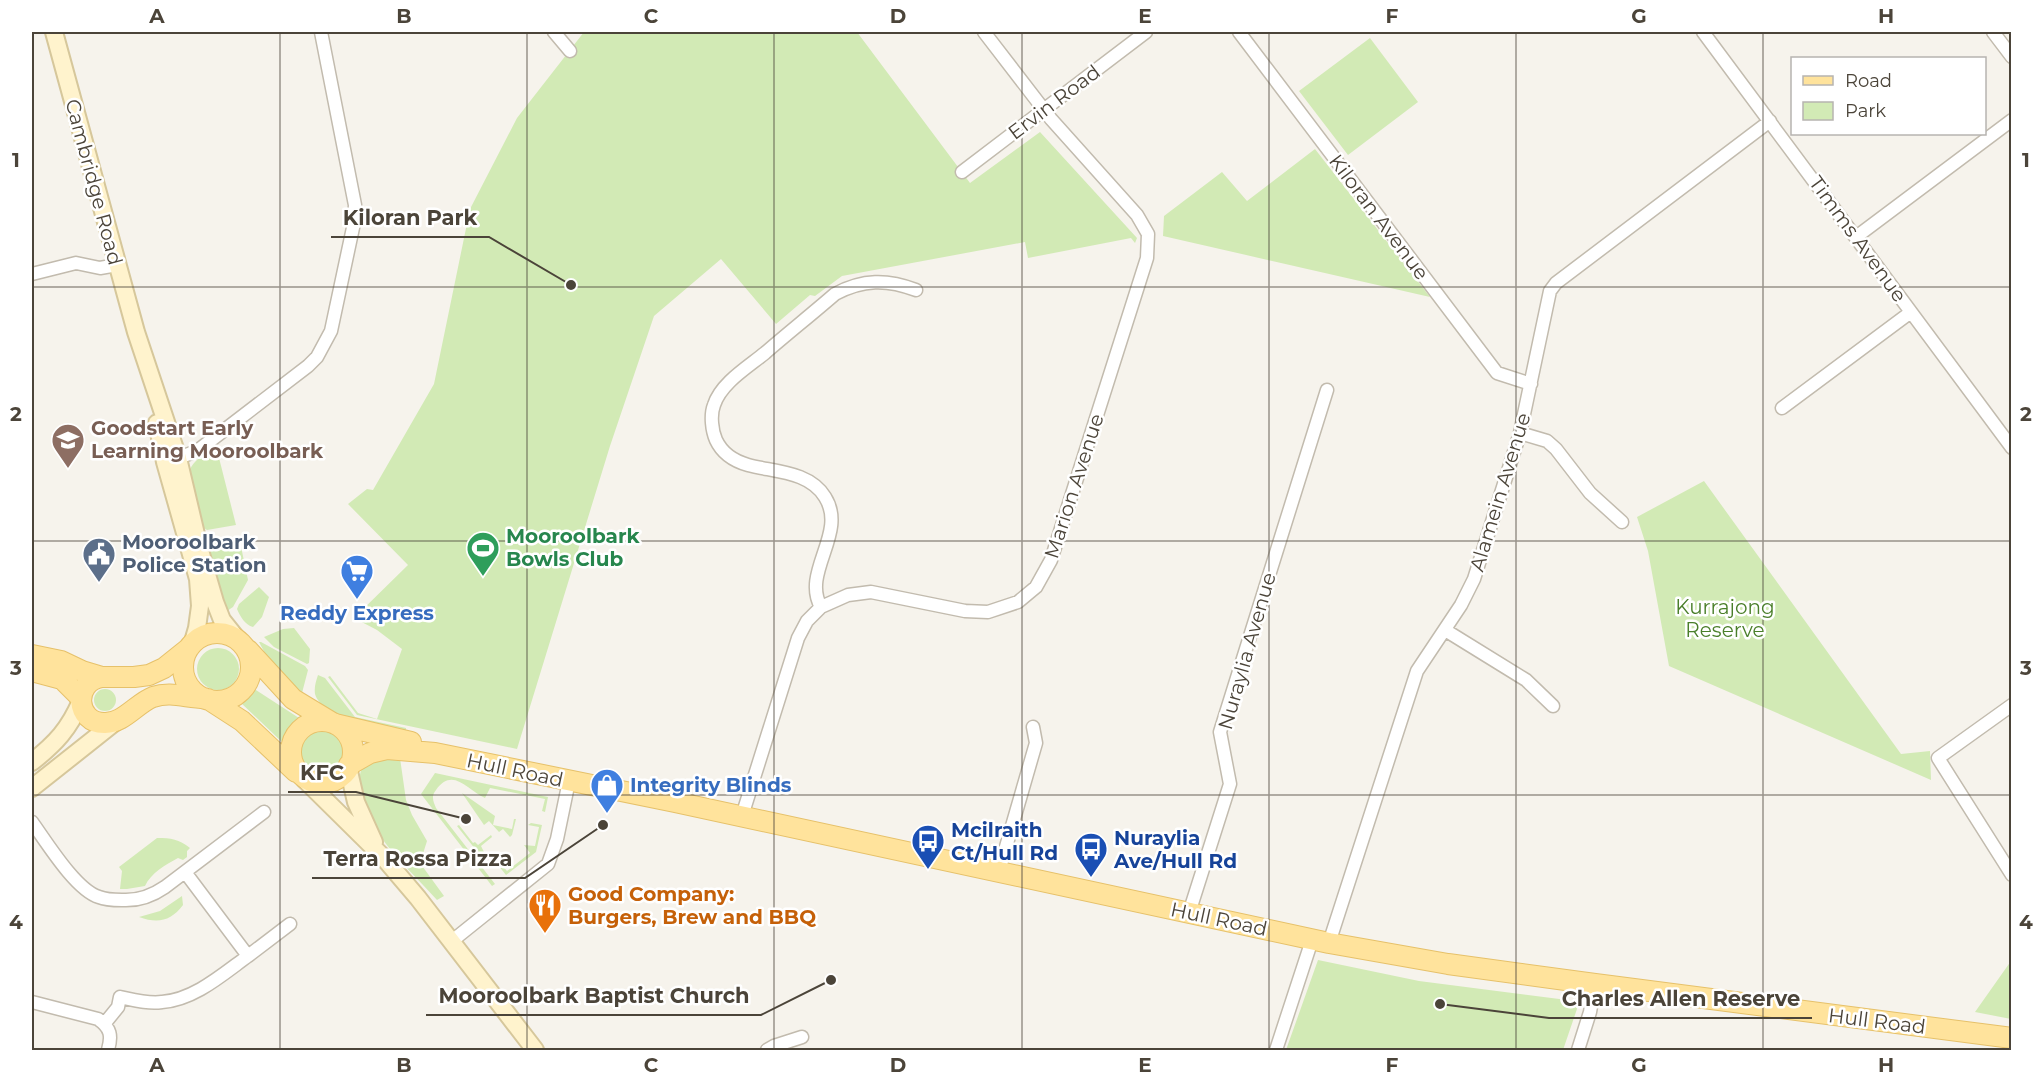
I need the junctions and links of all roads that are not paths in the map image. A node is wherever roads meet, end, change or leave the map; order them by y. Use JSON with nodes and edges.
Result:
{"nodes":[{"id":1,"x":54,"y":32,"type":"edge"},
{"id":2,"x":321,"y":32,"type":"edge"},
{"id":3,"x":554,"y":32,"type":"edge"},
{"id":4,"x":984,"y":32,"type":"edge"},
{"id":5,"x":1146,"y":32,"type":"edge"},
{"id":6,"x":1239,"y":32,"type":"edge"},
{"id":7,"x":1703,"y":32,"type":"edge"},
{"id":8,"x":1993,"y":32,"type":"edge"},
{"id":9,"x":570,"y":51,"type":"dead end"},
{"id":10,"x":2012,"y":57,"type":"edge"},
{"id":11,"x":1044,"y":110,"type":"junction"},
{"id":12,"x":2012,"y":120,"type":"edge"},
{"id":13,"x":1770,"y":121,"type":"junction"},
{"id":14,"x":962,"y":172,"type":"dead end"},
{"id":15,"x":1856,"y":237,"type":"junction"},
{"id":16,"x":117,"y":265,"type":"junction"},
{"id":17,"x":32,"y":274,"type":"edge"},
{"id":18,"x":916,"y":290,"type":"dead end"},
{"id":19,"x":1911,"y":312,"type":"junction"},
{"id":20,"x":1531,"y":384,"type":"junction"},
{"id":21,"x":1327,"y":390,"type":"dead end"},
{"id":22,"x":1782,"y":408,"type":"dead end"},
{"id":23,"x":1520,"y":433,"type":"junction"},
{"id":24,"x":2012,"y":448,"type":"edge"},
{"id":25,"x":172,"y":460,"type":"junction"},
{"id":26,"x":1622,"y":522,"type":"dead end"},
{"id":27,"x":193,"y":541,"type":"junction"},
{"id":28,"x":821,"y":607,"type":"junction"},
{"id":29,"x":1445,"y":630,"type":"junction"},
{"id":30,"x":242,"y":644,"type":"junction"},
{"id":31,"x":190,"y":647,"type":"junction"},
{"id":32,"x":38,"y":664,"type":"edge"},
{"id":33,"x":106,"y":677,"type":"junction"},
{"id":34,"x":206,"y":698,"type":"junction"},
{"id":35,"x":81,"y":699,"type":"junction"},
{"id":36,"x":2012,"y":705,"type":"edge"},
{"id":37,"x":1553,"y":706,"type":"dead end"},
{"id":38,"x":121,"y":718,"type":"junction"},
{"id":39,"x":332,"y":723,"type":"junction"},
{"id":40,"x":1033,"y":727,"type":"dead end"},
{"id":41,"x":435,"y":753,"type":"junction"},
{"id":42,"x":32,"y":762,"type":"edge"},
{"id":43,"x":349,"y":766,"type":"junction"},
{"id":44,"x":302,"y":778,"type":"junction"},
{"id":45,"x":568,"y":781,"type":"junction"},
{"id":46,"x":32,"y":788,"type":"edge"},
{"id":47,"x":264,"y":812,"type":"dead end"},
{"id":48,"x":742,"y":816,"type":"junction"},
{"id":49,"x":32,"y":822,"type":"edge"},
{"id":50,"x":384,"y":858,"type":"junction"},
{"id":51,"x":999,"y":871,"type":"junction"},
{"id":52,"x":185,"y":872,"type":"junction"},
{"id":53,"x":2012,"y":875,"type":"edge"},
{"id":54,"x":1189,"y":913,"type":"junction"},
{"id":55,"x":291,"y":924,"type":"dead end"},
{"id":56,"x":452,"y":941,"type":"junction"},
{"id":57,"x":1320,"y":941,"type":"junction"},
{"id":58,"x":248,"y":956,"type":"junction"},
{"id":59,"x":1595,"y":984,"type":"junction"},
{"id":60,"x":32,"y":1002,"type":"edge"},
{"id":61,"x":105,"y":1023,"type":"junction"},
{"id":62,"x":802,"y":1036,"type":"dead end"},
{"id":63,"x":2012,"y":1038,"type":"edge"},
{"id":64,"x":108,"y":1050,"type":"edge"},
{"id":65,"x":535,"y":1050,"type":"edge"},
{"id":66,"x":767,"y":1050,"type":"edge"},
{"id":67,"x":1276,"y":1050,"type":"edge"},
{"id":68,"x":1578,"y":1050,"type":"edge"}],
"edges":[{"from":1,"to":16,"type":"main road","name":"Cambridge Road"},
{"from":2,"to":25,"type":"street"},
{"from":3,"to":9,"type":"street"},
{"from":4,"to":11,"type":"street","name":"Marion Avenue"},
{"from":5,"to":11,"type":"street","name":"Ervin Road"},
{"from":6,"to":20,"type":"street","name":"Kiloran Avenue"},
{"from":7,"to":13,"type":"street","name":"Timms Avenue"},
{"from":8,"to":10,"type":"street"},
{"from":11,"to":14,"type":"street","name":"Ervin Road"},
{"from":11,"to":28,"type":"street","name":"Marion Avenue"},
{"from":12,"to":15,"type":"street"},
{"from":13,"to":15,"type":"street","name":"Timms Avenue"},
{"from":13,"to":20,"type":"street","name":"Alamein Avenue"},
{"from":15,"to":19,"type":"street","name":"Timms Avenue"},
{"from":16,"to":17,"type":"street"},
{"from":16,"to":25,"type":"main road","name":"Cambridge Road"},
{"from":18,"to":28,"type":"street"},
{"from":19,"to":22,"type":"street"},
{"from":19,"to":24,"type":"street","name":"Timms Avenue"},
{"from":20,"to":23,"type":"street","name":"Alamein Avenue"},
{"from":21,"to":54,"type":"street","name":"Nuraylia Avenue"},
{"from":23,"to":26,"type":"street"},
{"from":23,"to":29,"type":"street","name":"Alamein Avenue"},
{"from":25,"to":27,"type":"main road","name":"Cambridge Road"},
{"from":27,"to":30,"type":"main road","name":"Cambridge Road"},
{"from":27,"to":31,"type":"main road","name":"Cambridge Road"},
{"from":28,"to":48,"type":"street","name":"Marion Avenue"},
{"from":29,"to":37,"type":"street"},
{"from":29,"to":57,"type":"street","name":"Alamein Avenue"},
{"from":30,"to":31,"type":"main road"},
{"from":30,"to":34,"type":"main road"},
{"from":30,"to":39,"type":"main road","name":"Hull Road"},
{"from":31,"to":33,"type":"main road"},
{"from":31,"to":34,"type":"main road"},
{"from":32,"to":33,"type":"main road"},
{"from":32,"to":35,"type":"main road"},
{"from":33,"to":35,"type":"main road"},
{"from":33,"to":38,"type":"main road"},
{"from":34,"to":38,"type":"main road"},
{"from":34,"to":44,"type":"main road"},
{"from":35,"to":38,"type":"main road"},
{"from":35,"to":42,"type":"main road"},
{"from":36,"to":53,"type":"street"},
{"from":38,"to":46,"type":"main road"},
{"from":39,"to":41,"type":"main road","name":"Hull Road"},
{"from":39,"to":43,"type":"main road"},
{"from":39,"to":44,"type":"main road"},
{"from":40,"to":51,"type":"street"},
{"from":41,"to":43,"type":"main road","name":"Hull Road"},
{"from":41,"to":45,"type":"main road","name":"Hull Road"},
{"from":43,"to":44,"type":"main road"},
{"from":43,"to":50,"type":"main road"},
{"from":44,"to":50,"type":"main road"},
{"from":45,"to":48,"type":"main road","name":"Hull Road"},
{"from":45,"to":56,"type":"street"},
{"from":47,"to":52,"type":"street"},
{"from":48,"to":51,"type":"main road","name":"Hull Road"},
{"from":49,"to":52,"type":"street"},
{"from":50,"to":56,"type":"main road"},
{"from":51,"to":54,"type":"main road","name":"Hull Road"},
{"from":52,"to":58,"type":"street"},
{"from":54,"to":57,"type":"main road","name":"Hull Road"},
{"from":55,"to":58,"type":"street"},
{"from":56,"to":65,"type":"main road"},
{"from":57,"to":59,"type":"main road","name":"Hull Road"},
{"from":57,"to":67,"type":"street","name":"Alamein Avenue"},
{"from":58,"to":61,"type":"street"},
{"from":59,"to":63,"type":"main road","name":"Hull Road"},
{"from":59,"to":68,"type":"street"},
{"from":60,"to":61,"type":"street"},
{"from":61,"to":64,"type":"street"},
{"from":62,"to":66,"type":"street"}]}
